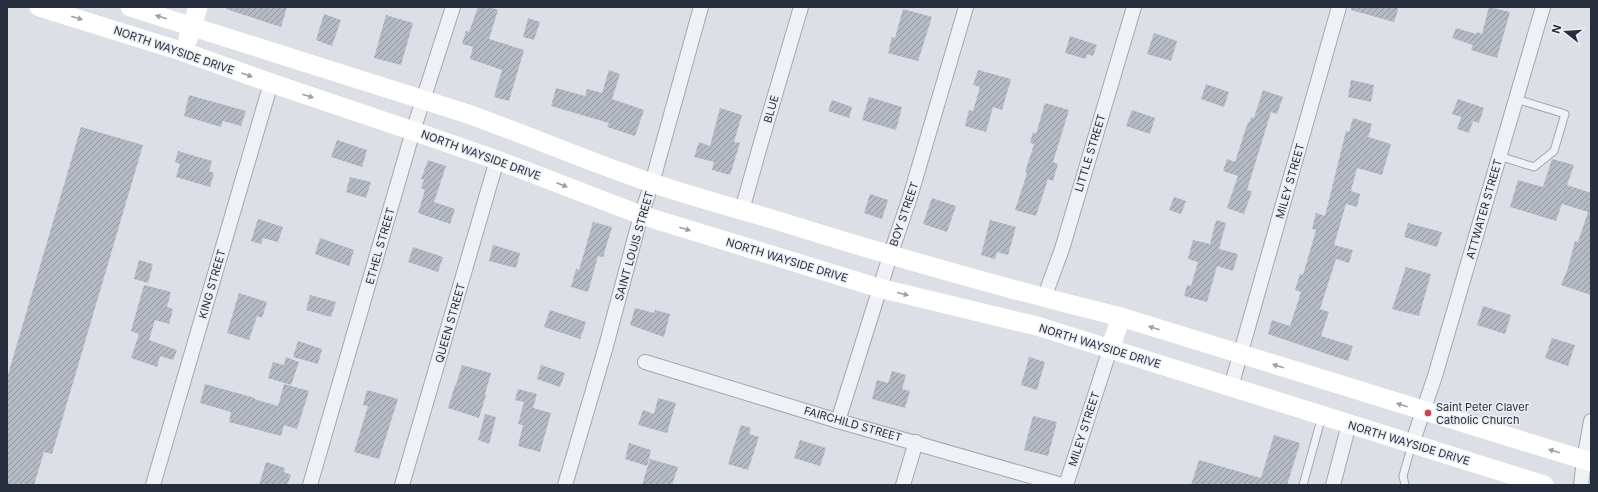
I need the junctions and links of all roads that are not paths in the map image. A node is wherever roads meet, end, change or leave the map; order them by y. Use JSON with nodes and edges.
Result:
{"nodes":[{"id":1,"x":39,"y":7,"type":"edge"},
{"id":2,"x":130,"y":7,"type":"edge"},
{"id":3,"x":198,"y":7,"type":"edge"},
{"id":4,"x":453,"y":7,"type":"edge"},
{"id":5,"x":701,"y":7,"type":"edge"},
{"id":6,"x":801,"y":7,"type":"edge"},
{"id":7,"x":966,"y":7,"type":"edge"},
{"id":8,"x":1134,"y":7,"type":"edge"},
{"id":9,"x":1339,"y":7,"type":"edge"},
{"id":10,"x":1543,"y":7,"type":"edge"},
{"id":11,"x":192,"y":27,"type":"junction"},
{"id":12,"x":184,"y":52,"type":"junction"},
{"id":13,"x":271,"y":83,"type":"junction"},
{"id":14,"x":1516,"y":99,"type":"junction"},
{"id":15,"x":423,"y":100,"type":"junction"},
{"id":16,"x":413,"y":131,"type":"junction"},
{"id":17,"x":1499,"y":156,"type":"junction"},
{"id":18,"x":497,"y":160,"type":"junction"},
{"id":19,"x":652,"y":183,"type":"junction"},
{"id":20,"x":742,"y":210,"type":"junction"},
{"id":21,"x":641,"y":215,"type":"junction"},
{"id":22,"x":890,"y":256,"type":"junction"},
{"id":23,"x":879,"y":288,"type":"junction"},
{"id":24,"x":1044,"y":298,"type":"junction"},
{"id":25,"x":1121,"y":317,"type":"junction"},
{"id":26,"x":1110,"y":349,"type":"junction"},
{"id":27,"x":1241,"y":355,"type":"junction"},
{"id":28,"x":645,"y":362,"type":"dead end"},
{"id":29,"x":1231,"y":387,"type":"junction"},
{"id":30,"x":1423,"y":411,"type":"junction"},
{"id":31,"x":1322,"y":415,"type":"junction"},
{"id":32,"x":1591,"y":420,"type":"edge"},
{"id":33,"x":838,"y":421,"type":"junction"},
{"id":34,"x":1349,"y":424,"type":"junction"},
{"id":35,"x":916,"y":442,"type":"junction"},
{"id":36,"x":1412,"y":444,"type":"junction"},
{"id":37,"x":1587,"y":461,"type":"edge"},
{"id":38,"x":153,"y":485,"type":"edge"},
{"id":39,"x":310,"y":485,"type":"edge"},
{"id":40,"x":402,"y":485,"type":"edge"},
{"id":41,"x":565,"y":485,"type":"edge"},
{"id":42,"x":903,"y":485,"type":"edge"},
{"id":43,"x":1062,"y":485,"type":"edge"},
{"id":44,"x":1066,"y":485,"type":"edge"},
{"id":45,"x":1303,"y":485,"type":"edge"},
{"id":46,"x":1333,"y":485,"type":"edge"},
{"id":47,"x":1405,"y":485,"type":"edge"},
{"id":48,"x":1544,"y":485,"type":"edge"},
{"id":49,"x":1581,"y":485,"type":"edge"}],
"edges":[{"from":1,"to":12,"type":"main road","name":"NORTH WAYSIDE DRIVE","one_way":true},
{"from":11,"to":2,"type":"main road","one_way":true},
{"from":3,"to":11,"type":"main road"},
{"from":4,"to":15,"type":"street","name":"ETHEL STREET"},
{"from":5,"to":19,"type":"street","name":"SAINT LOUIS STREET"},
{"from":6,"to":20,"type":"street","name":"BLUE"},
{"from":7,"to":22,"type":"street","name":"BOY STREET"},
{"from":8,"to":24,"type":"street","name":"LITTLE STREET"},
{"from":9,"to":27,"type":"street","name":"MILEY STREET"},
{"from":10,"to":14,"type":"street","name":"ATTWATER STREET"},
{"from":11,"to":12,"type":"main road"},
{"from":11,"to":15,"type":"main road"},
{"from":12,"to":13,"type":"main road","name":"NORTH WAYSIDE DRIVE","one_way":true},
{"from":13,"to":16,"type":"main road","name":"NORTH WAYSIDE DRIVE","one_way":true},
{"from":13,"to":38,"type":"street","name":"KING STREET"},
{"from":14,"to":17,"type":"street","name":"ATTWATER STREET"},
{"from":14,"to":17,"type":"lane"},
{"from":15,"to":16,"type":"street","name":"ETHEL STREET"},
{"from":15,"to":19,"type":"main road"},
{"from":16,"to":18,"type":"main road","name":"NORTH WAYSIDE DRIVE"},
{"from":16,"to":39,"type":"street","name":"ETHEL STREET"},
{"from":17,"to":30,"type":"street","name":"ATTWATER STREET"},
{"from":18,"to":21,"type":"main road","name":"NORTH WAYSIDE DRIVE","one_way":true},
{"from":18,"to":40,"type":"street","name":"QUEEN STREET"},
{"from":19,"to":20,"type":"main road"},
{"from":19,"to":21,"type":"street","name":"SAINT LOUIS STREET"},
{"from":20,"to":22,"type":"main road"},
{"from":21,"to":23,"type":"main road","name":"NORTH WAYSIDE DRIVE","one_way":true},
{"from":21,"to":41,"type":"street","name":"SAINT LOUIS STREET"},
{"from":22,"to":23,"type":"street","name":"BOY STREET"},
{"from":22,"to":24,"type":"main road"},
{"from":23,"to":26,"type":"main road","name":"NORTH WAYSIDE DRIVE","one_way":true},
{"from":23,"to":33,"type":"street","name":"BOY STREET"},
{"from":24,"to":25,"type":"main road"},
{"from":25,"to":26,"type":"main road"},
{"from":27,"to":25,"type":"main road","one_way":true},
{"from":26,"to":29,"type":"main road","name":"NORTH WAYSIDE DRIVE"},
{"from":26,"to":44,"type":"street","name":"MILEY STREET"},
{"from":27,"to":29,"type":"street","name":"MILEY STREET"},
{"from":30,"to":27,"type":"main road","one_way":true},
{"from":28,"to":33,"type":"street","name":"FAIRCHILD STREET"},
{"from":29,"to":31,"type":"main road","name":"NORTH WAYSIDE DRIVE"},
{"from":30,"to":36,"type":"street","name":"ATTWATER STREET"},
{"from":37,"to":30,"type":"main road","one_way":true},
{"from":31,"to":34,"type":"main road","name":"NORTH WAYSIDE DRIVE"},
{"from":31,"to":45,"type":"lane"},
{"from":32,"to":37,"type":"street"},
{"from":33,"to":35,"type":"street","name":"FAIRCHILD STREET"},
{"from":34,"to":36,"type":"main road","name":"NORTH WAYSIDE DRIVE"},
{"from":34,"to":46,"type":"street"},
{"from":35,"to":42,"type":"street"},
{"from":35,"to":43,"type":"street","name":"FAIRCHILD STREET"},
{"from":36,"to":47,"type":"lane"},
{"from":36,"to":48,"type":"main road","name":"NORTH WAYSIDE DRIVE"},
{"from":37,"to":49,"type":"street"}]}
